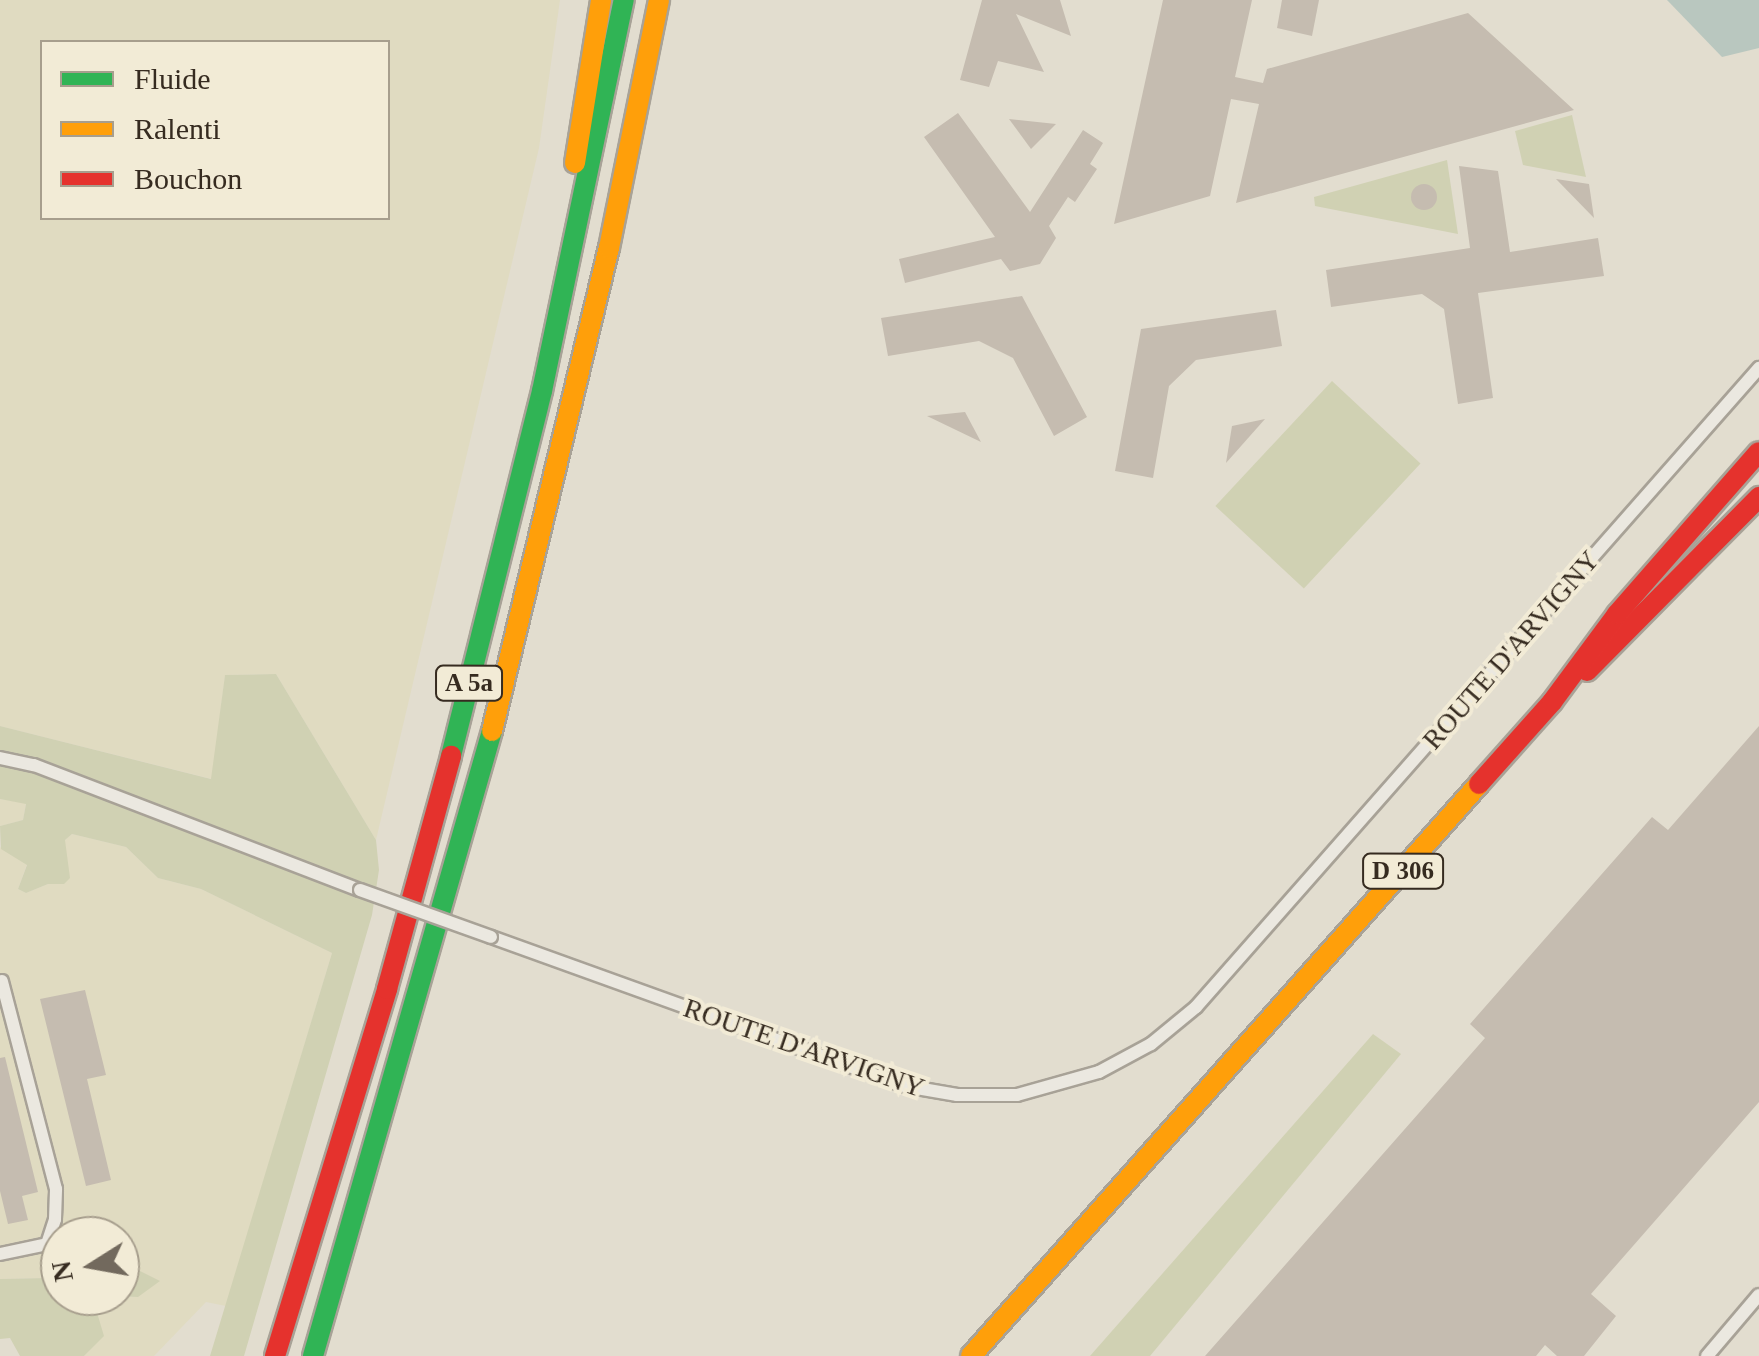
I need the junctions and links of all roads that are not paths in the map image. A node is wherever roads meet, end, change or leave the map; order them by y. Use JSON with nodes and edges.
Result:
{"nodes":[{"id":1,"x":601,"y":0,"type":"edge"},
{"id":2,"x":624,"y":0,"type":"edge"},
{"id":3,"x":659,"y":0,"type":"edge"},
{"id":4,"x":572,"y":250,"type":"junction"},
{"id":5,"x":1759,"y":368,"type":"edge"},
{"id":6,"x":1759,"y":452,"type":"edge"},
{"id":7,"x":1759,"y":497,"type":"edge"},
{"id":8,"x":1552,"y":702,"type":"junction"},
{"id":9,"x":0,"y":758,"type":"edge"},
{"id":10,"x":2,"y":981,"type":"dead end"},
{"id":11,"x":0,"y":1254,"type":"edge"},
{"id":12,"x":1759,"y":1296,"type":"edge"},
{"id":13,"x":276,"y":1356,"type":"edge"},
{"id":14,"x":313,"y":1356,"type":"edge"},
{"id":15,"x":971,"y":1356,"type":"edge"},
{"id":16,"x":1706,"y":1356,"type":"edge"}],
"edges":[{"from":1,"to":4,"type":"main road"},
{"from":2,"to":4,"type":"main road","number":"A 5a"},
{"from":3,"to":14,"type":"main road","number":"A 5a"},
{"from":4,"to":13,"type":"main road","number":"A 5a"},
{"from":5,"to":9,"type":"street","name":"ROUTE D'ARVIGNY","bridge":true},
{"from":6,"to":8,"type":"main road","number":"D 306"},
{"from":7,"to":8,"type":"main road","number":"D 306"},
{"from":8,"to":15,"type":"main road","number":"D 306"},
{"from":10,"to":11,"type":"street"},
{"from":12,"to":16,"type":"street"}]}
